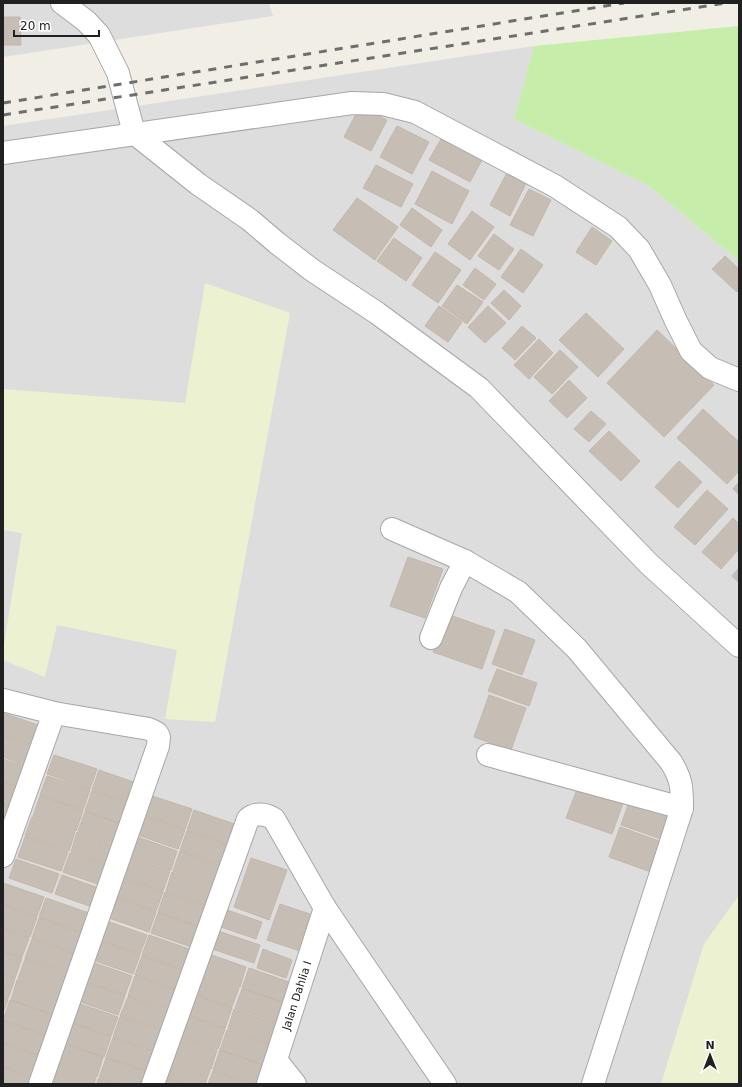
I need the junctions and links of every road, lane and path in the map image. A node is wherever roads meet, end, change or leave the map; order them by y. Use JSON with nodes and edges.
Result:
{"nodes":[{"id":1,"x":62,"y":3,"type":"edge"},
{"id":2,"x":134,"y":134,"type":"junction"},
{"id":3,"x":3,"y":153,"type":"edge"},
{"id":4,"x":739,"y":380,"type":"edge"},
{"id":5,"x":392,"y":529,"type":"dead end"},
{"id":6,"x":465,"y":561,"type":"junction"},
{"id":7,"x":431,"y":638,"type":"dead end"},
{"id":8,"x":739,"y":646,"type":"edge"},
{"id":9,"x":3,"y":700,"type":"edge"},
{"id":10,"x":54,"y":713,"type":"junction"},
{"id":11,"x":488,"y":755,"type":"dead end"},
{"id":12,"x":682,"y":808,"type":"junction"},
{"id":13,"x":3,"y":856,"type":"edge"},
{"id":14,"x":325,"y":908,"type":"junction"},
{"id":15,"x":276,"y":1060,"type":"junction"},
{"id":16,"x":40,"y":1084,"type":"edge"},
{"id":17,"x":153,"y":1084,"type":"edge"},
{"id":18,"x":268,"y":1084,"type":"edge"},
{"id":19,"x":295,"y":1084,"type":"edge"},
{"id":20,"x":445,"y":1084,"type":"edge"},
{"id":21,"x":593,"y":1084,"type":"edge"}],
"edges":[{"from":1,"to":2,"type":"street"},
{"from":2,"to":3,"type":"street"},
{"from":2,"to":4,"type":"street"},
{"from":2,"to":8,"type":"street"},
{"from":5,"to":6,"type":"street"},
{"from":6,"to":7,"type":"street"},
{"from":6,"to":12,"type":"street"},
{"from":9,"to":10,"type":"street"},
{"from":10,"to":13,"type":"street"},
{"from":10,"to":16,"type":"street"},
{"from":11,"to":12,"type":"street"},
{"from":12,"to":21,"type":"street"},
{"from":14,"to":15,"type":"street","name":"Jalan Dahlia I"},
{"from":14,"to":17,"type":"street"},
{"from":14,"to":20,"type":"street"},
{"from":15,"to":18,"type":"street","name":"Jalan Dahlia I"},
{"from":15,"to":19,"type":"street"}]}
